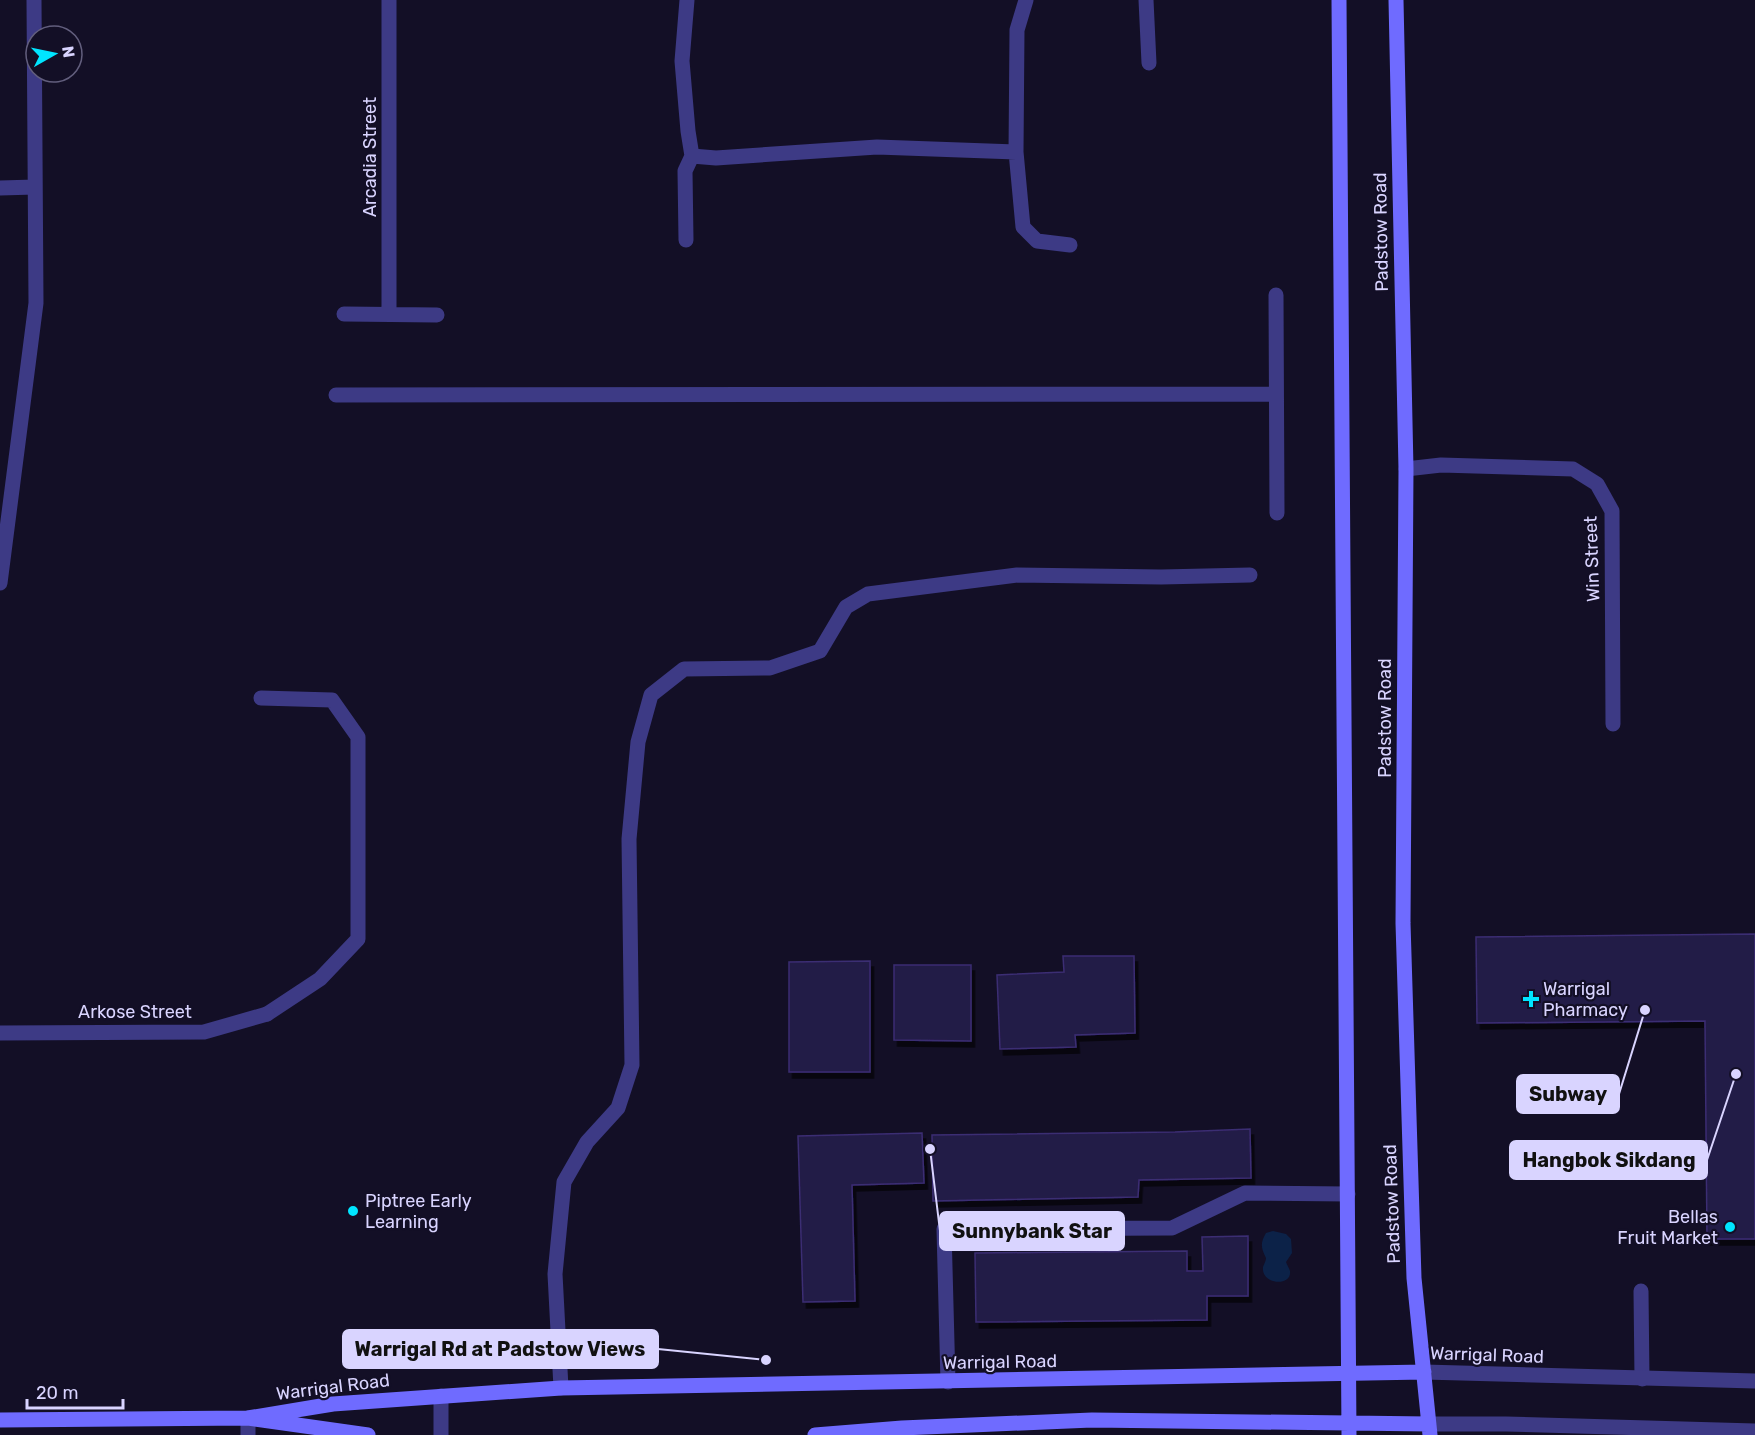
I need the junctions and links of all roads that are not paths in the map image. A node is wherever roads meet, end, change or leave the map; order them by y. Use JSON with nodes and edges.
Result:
{"nodes":[{"id":1,"x":34,"y":0,"type":"edge"},
{"id":2,"x":389,"y":0,"type":"edge"},
{"id":3,"x":687,"y":0,"type":"edge"},
{"id":4,"x":1026,"y":0,"type":"edge"},
{"id":5,"x":1146,"y":0,"type":"edge"},
{"id":6,"x":1339,"y":0,"type":"edge"},
{"id":7,"x":1396,"y":0,"type":"edge"},
{"id":8,"x":1149,"y":63,"type":"dead end"},
{"id":9,"x":1016,"y":152,"type":"junction"},
{"id":10,"x":692,"y":156,"type":"junction"},
{"id":11,"x":35,"y":187,"type":"junction"},
{"id":12,"x":0,"y":188,"type":"edge"},
{"id":13,"x":686,"y":240,"type":"dead end"},
{"id":14,"x":1070,"y":245,"type":"dead end"},
{"id":15,"x":1276,"y":295,"type":"dead end"},
{"id":16,"x":344,"y":314,"type":"dead end"},
{"id":17,"x":389,"y":314,"type":"junction"},
{"id":18,"x":437,"y":315,"type":"dead end"},
{"id":19,"x":1276,"y":394,"type":"junction"},
{"id":20,"x":336,"y":395,"type":"dead end"},
{"id":21,"x":1406,"y":469,"type":"junction"},
{"id":22,"x":1277,"y":513,"type":"dead end"},
{"id":23,"x":1250,"y":575,"type":"dead end"},
{"id":24,"x":0,"y":583,"type":"edge"},
{"id":25,"x":261,"y":698,"type":"dead end"},
{"id":26,"x":1613,"y":724,"type":"dead end"},
{"id":27,"x":0,"y":1032,"type":"edge"},
{"id":28,"x":1348,"y":1194,"type":"junction"},
{"id":29,"x":1641,"y":1291,"type":"dead end"},
{"id":30,"x":1424,"y":1372,"type":"junction"},
{"id":31,"x":1349,"y":1373,"type":"junction"},
{"id":32,"x":1642,"y":1379,"type":"junction"},
{"id":33,"x":1755,"y":1381,"type":"edge"},
{"id":34,"x":948,"y":1382,"type":"junction"},
{"id":35,"x":561,"y":1388,"type":"junction"},
{"id":36,"x":441,"y":1396,"type":"junction"},
{"id":37,"x":248,"y":1418,"type":"junction"},
{"id":38,"x":0,"y":1420,"type":"edge"},
{"id":39,"x":1349,"y":1429,"type":"edge"},
{"id":40,"x":1430,"y":1430,"type":"edge"},
{"id":41,"x":1755,"y":1431,"type":"edge"},
{"id":42,"x":248,"y":1435,"type":"edge"},
{"id":43,"x":368,"y":1435,"type":"edge"},
{"id":44,"x":441,"y":1435,"type":"edge"},
{"id":45,"x":815,"y":1435,"type":"edge"}],
"edges":[{"from":1,"to":11,"type":"street"},
{"from":2,"to":17,"type":"street","name":"Arcadia Street"},
{"from":3,"to":10,"type":"street"},
{"from":4,"to":9,"type":"street"},
{"from":5,"to":8,"type":"street"},
{"from":6,"to":28,"type":"main road"},
{"from":7,"to":21,"type":"main road","name":"Padstow Road"},
{"from":9,"to":10,"type":"street"},
{"from":9,"to":14,"type":"street"},
{"from":10,"to":13,"type":"street"},
{"from":11,"to":12,"type":"street"},
{"from":11,"to":24,"type":"street"},
{"from":15,"to":19,"type":"street"},
{"from":16,"to":17,"type":"street"},
{"from":17,"to":18,"type":"street"},
{"from":19,"to":20,"type":"street"},
{"from":19,"to":22,"type":"street"},
{"from":21,"to":26,"type":"street","name":"Win Street"},
{"from":21,"to":30,"type":"main road","name":"Padstow Road"},
{"from":23,"to":35,"type":"street"},
{"from":25,"to":27,"type":"street","name":"Arkose Street"},
{"from":28,"to":31,"type":"main road"},
{"from":28,"to":34,"type":"street"},
{"from":29,"to":32,"type":"street"},
{"from":30,"to":31,"type":"main road","name":"Warrigal Road"},
{"from":30,"to":32,"type":"street","name":"Warrigal Road"},
{"from":30,"to":40,"type":"main road","name":"Padstow Road"},
{"from":31,"to":34,"type":"main road","name":"Warrigal Road"},
{"from":31,"to":39,"type":"main road"},
{"from":32,"to":33,"type":"street","name":"Warrigal Road"},
{"from":34,"to":35,"type":"main road","name":"Warrigal Road"},
{"from":35,"to":36,"type":"main road","name":"Warrigal Road"},
{"from":36,"to":37,"type":"main road","name":"Warrigal Road"},
{"from":36,"to":44,"type":"street"},
{"from":37,"to":38,"type":"main road","name":"Warrigal Road"},
{"from":37,"to":42,"type":"street"},
{"from":37,"to":43,"type":"main road","name":"Warrigal Road"},
{"from":39,"to":40,"type":"main road"},
{"from":39,"to":45,"type":"main road"},
{"from":40,"to":41,"type":"street"}]}
